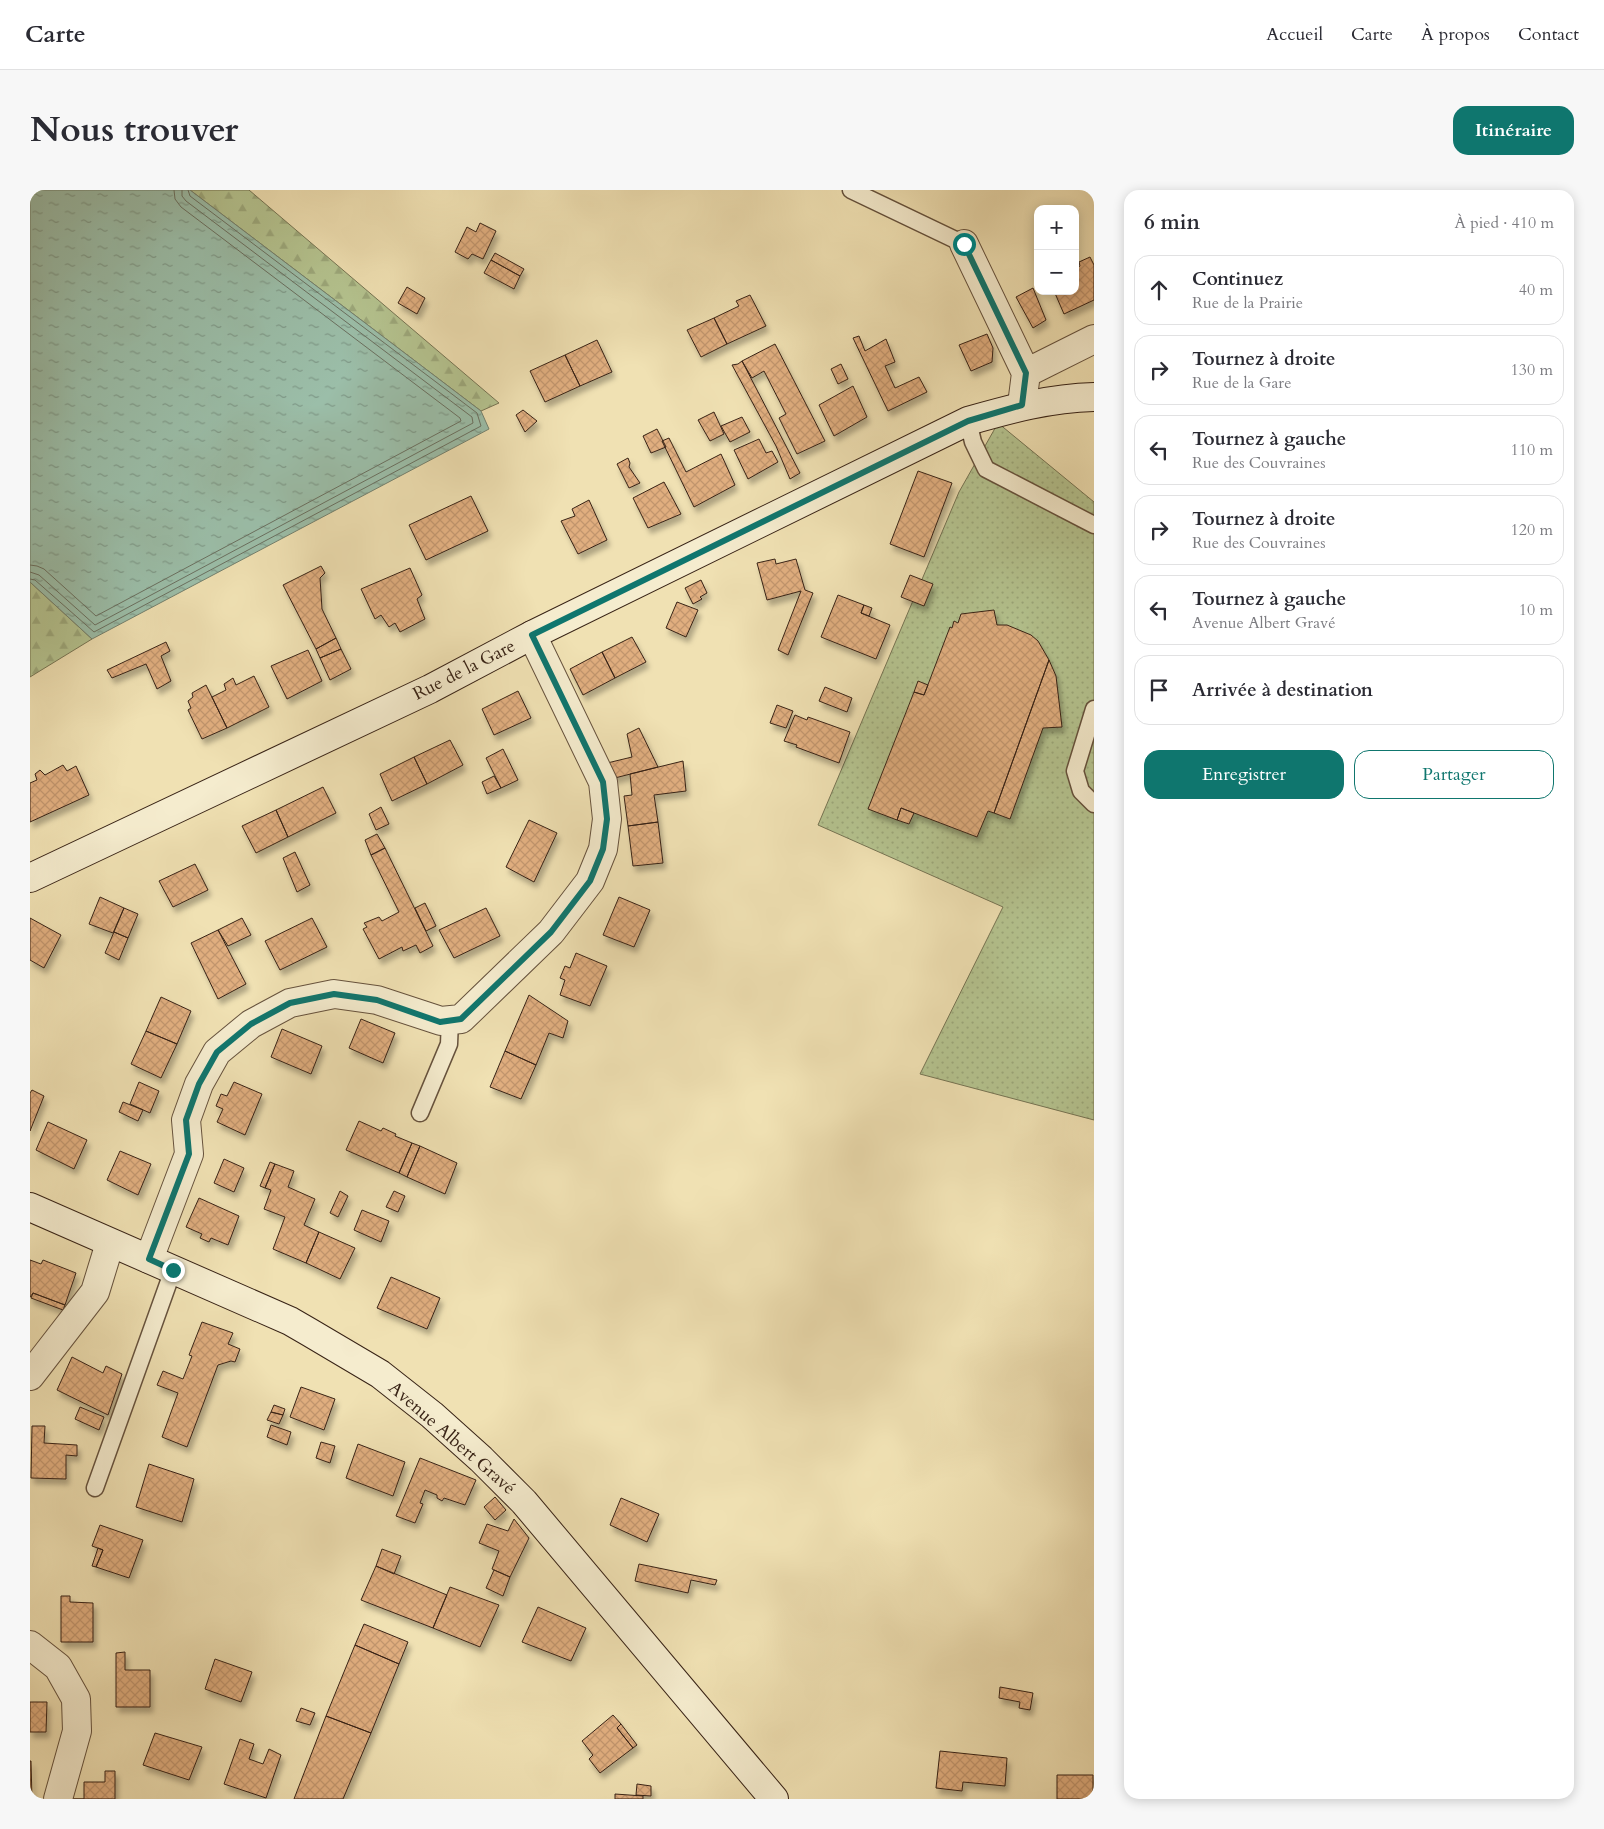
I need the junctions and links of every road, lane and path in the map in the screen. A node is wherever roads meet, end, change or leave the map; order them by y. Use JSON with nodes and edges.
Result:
{"nodes":[{"id":1,"x":851,"y":190,"type":"edge"},
{"id":2,"x":964,"y":244,"type":"joint"},
{"id":3,"x":1094,"y":339,"type":"edge"},
{"id":4,"x":1026,"y":373,"type":"junction"},
{"id":5,"x":1094,"y":397,"type":"edge"},
{"id":6,"x":1022,"y":405,"type":"junction"},
{"id":7,"x":968,"y":421,"type":"junction"},
{"id":8,"x":1094,"y":525,"type":"edge"},
{"id":9,"x":532,"y":635,"type":"junction"},
{"id":10,"x":1094,"y":709,"type":"edge"},
{"id":11,"x":1094,"y":804,"type":"edge"},
{"id":12,"x":30,"y":878,"type":"edge"},
{"id":13,"x":450,"y":1020,"type":"junction"},
{"id":14,"x":420,"y":1113,"type":"dead end"},
{"id":15,"x":30,"y":1207,"type":"edge"},
{"id":16,"x":110,"y":1243,"type":"junction"},
{"id":17,"x":161,"y":1265,"type":"junction"},
{"id":18,"x":30,"y":1376,"type":"edge"},
{"id":19,"x":95,"y":1488,"type":"dead end"},
{"id":20,"x":30,"y":1645,"type":"edge"},
{"id":21,"x":58,"y":1799,"type":"edge"},
{"id":22,"x":774,"y":1799,"type":"edge"}],
"edges":[{"from":1,"to":2,"type":"lane"},
{"from":2,"to":4,"type":"street"},
{"from":3,"to":4,"type":"street"},
{"from":4,"to":6,"type":"street"},
{"from":5,"to":6,"type":"street","name":"Rue de la Gare"},
{"from":6,"to":7,"type":"street","name":"Rue de la Gare"},
{"from":7,"to":8,"type":"lane"},
{"from":7,"to":9,"type":"street","name":"Rue de la Gare"},
{"from":9,"to":12,"type":"street","name":"Rue de la Gare"},
{"from":9,"to":13,"type":"street"},
{"from":10,"to":11,"type":"lane"},
{"from":13,"to":14,"type":"lane"},
{"from":13,"to":17,"type":"street"},
{"from":15,"to":16,"type":"street","name":"Avenue Albert Gravé"},
{"from":16,"to":17,"type":"street","name":"Avenue Albert Gravé"},
{"from":16,"to":18,"type":"street"},
{"from":17,"to":19,"type":"lane"},
{"from":17,"to":22,"type":"street","name":"Avenue Albert Gravé"},
{"from":20,"to":21,"type":"street"}]}
